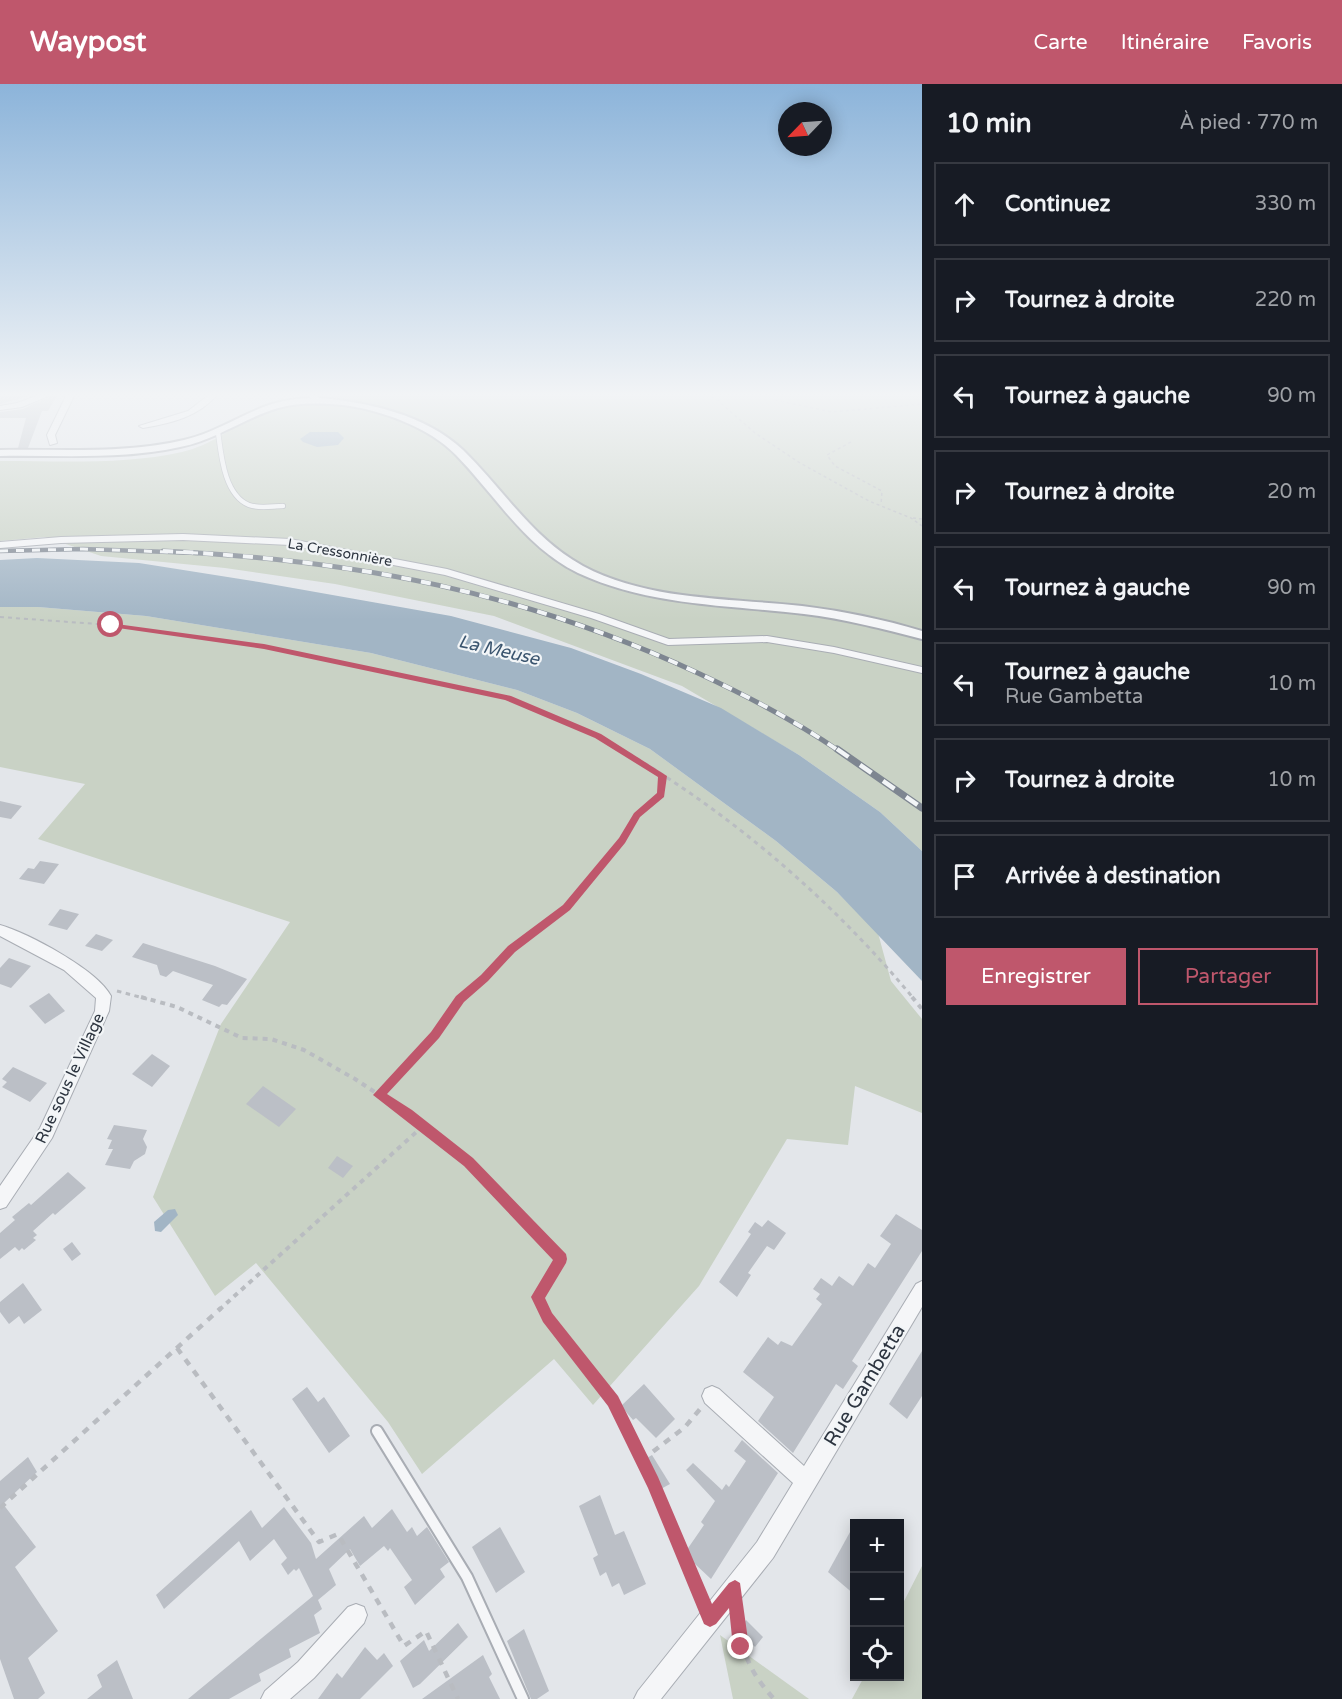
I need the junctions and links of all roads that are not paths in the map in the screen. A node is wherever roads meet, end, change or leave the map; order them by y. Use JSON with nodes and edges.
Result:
{"nodes":[{"id":1,"x":225,"y":469,"type":"edge"},
{"id":2,"x":475,"y":469,"type":"edge"},
{"id":3,"x":283,"y":506,"type":"dead end"},
{"id":4,"x":0,"y":545,"type":"edge"},
{"id":5,"x":922,"y":635,"type":"edge"},
{"id":6,"x":922,"y":670,"type":"edge"},
{"id":7,"x":0,"y":930,"type":"edge"},
{"id":8,"x":0,"y":1201,"type":"edge"},
{"id":9,"x":922,"y":1290,"type":"edge"},
{"id":10,"x":712,"y":1396,"type":"road end"},
{"id":11,"x":377,"y":1431,"type":"dead end"},
{"id":12,"x":806,"y":1481,"type":"junction"},
{"id":13,"x":356,"y":1614,"type":"dead end"},
{"id":14,"x":273,"y":1699,"type":"edge"},
{"id":15,"x":523,"y":1699,"type":"edge"},
{"id":16,"x":646,"y":1699,"type":"edge"}],
"edges":[{"from":1,"to":3,"type":"lane"},
{"from":2,"to":5,"type":"street"},
{"from":4,"to":6,"type":"street","name":"La Cressonnière"},
{"from":7,"to":8,"type":"street","name":"Rue sous le Village"},
{"from":9,"to":12,"type":"street","name":"Rue Gambetta"},
{"from":10,"to":12,"type":"street"},
{"from":11,"to":15,"type":"lane"},
{"from":12,"to":16,"type":"street","name":"Rue Gambetta"},
{"from":13,"to":14,"type":"street"}]}
